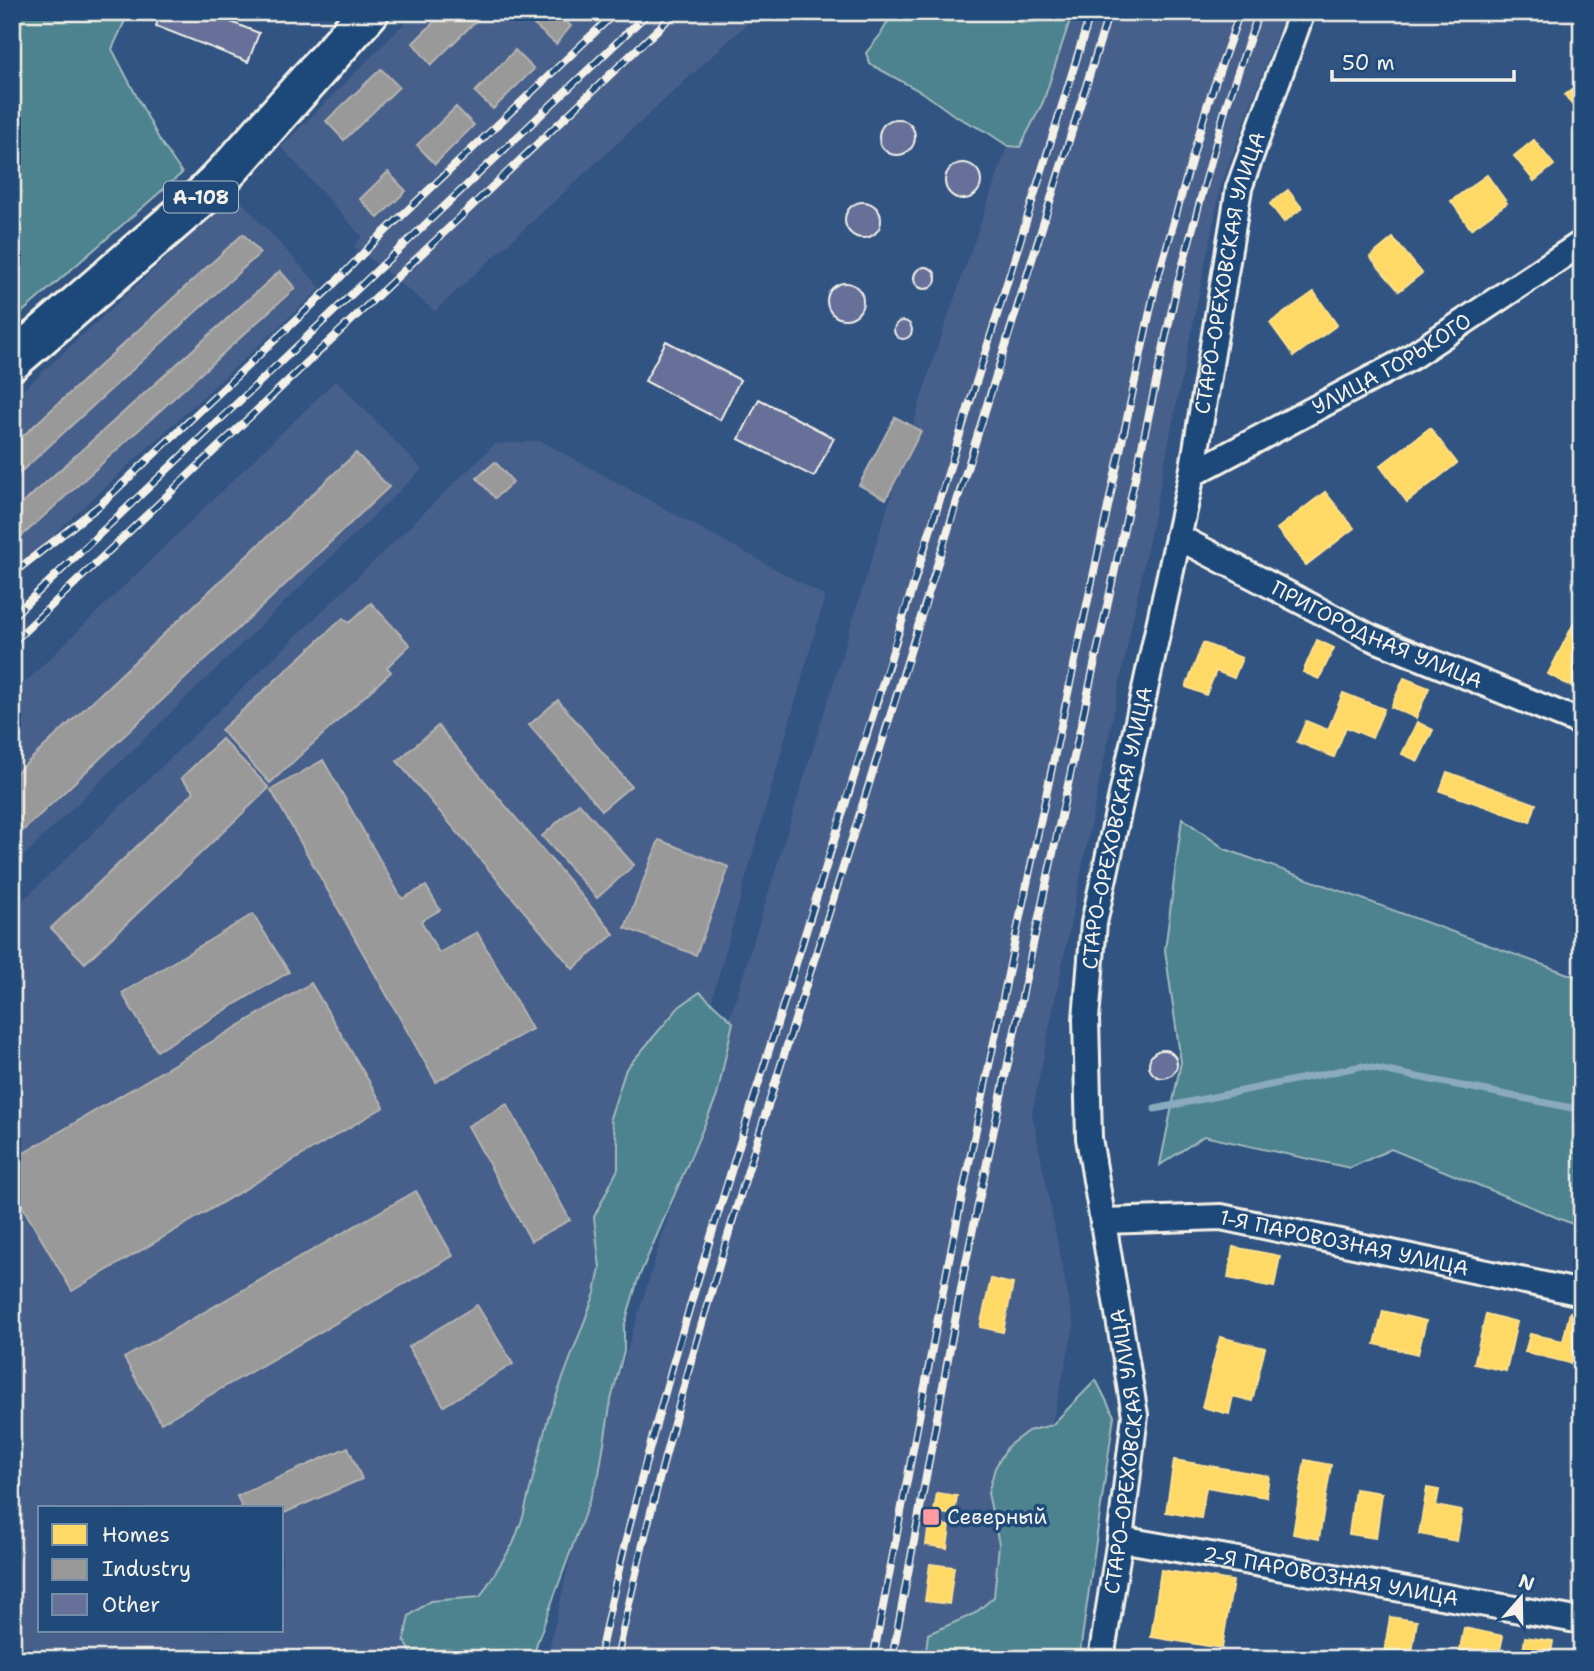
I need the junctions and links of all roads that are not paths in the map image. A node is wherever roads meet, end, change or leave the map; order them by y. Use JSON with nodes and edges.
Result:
{"nodes":[{"id":1,"x":369,"y":12,"type":"edge"},
{"id":2,"x":1302,"y":12,"type":"edge"},
{"id":3,"x":1582,"y":243,"type":"edge"},
{"id":4,"x":12,"y":361,"type":"edge"},
{"id":5,"x":1192,"y":474,"type":"junction"},
{"id":6,"x":1178,"y":537,"type":"junction"},
{"id":7,"x":1582,"y":723,"type":"edge"},
{"id":8,"x":1104,"y":1221,"type":"junction"},
{"id":9,"x":1582,"y":1293,"type":"edge"},
{"id":10,"x":1120,"y":1539,"type":"junction"},
{"id":11,"x":1582,"y":1621,"type":"edge"},
{"id":12,"x":1101,"y":1659,"type":"edge"}],
"edges":[{"from":1,"to":4,"type":"highway","number":"А-108"},
{"from":2,"to":5,"type":"street","name":"СТАРО-ОРЕХОВСКАЯ УЛИЦА"},
{"from":3,"to":5,"type":"street","name":"УЛИЦА ГОРЬКОГО"},
{"from":5,"to":6,"type":"street","name":"СТАРО-ОРЕХОВСКАЯ УЛИЦА"},
{"from":6,"to":7,"type":"street","name":"ПРИГОРОДНАЯ УЛИЦА"},
{"from":6,"to":8,"type":"street","name":"СТАРО-ОРЕХОВСКАЯ УЛИЦА"},
{"from":8,"to":9,"type":"street","name":"1-Я ПАРОВОЗНАЯ УЛИЦА"},
{"from":8,"to":10,"type":"street","name":"СТАРО-ОРЕХОВСКАЯ УЛИЦА"},
{"from":10,"to":11,"type":"street","name":"2-Я ПАРОВОЗНАЯ УЛИЦА"},
{"from":10,"to":12,"type":"street","name":"СТАРО-ОРЕХОВСКАЯ УЛИЦА"}]}
